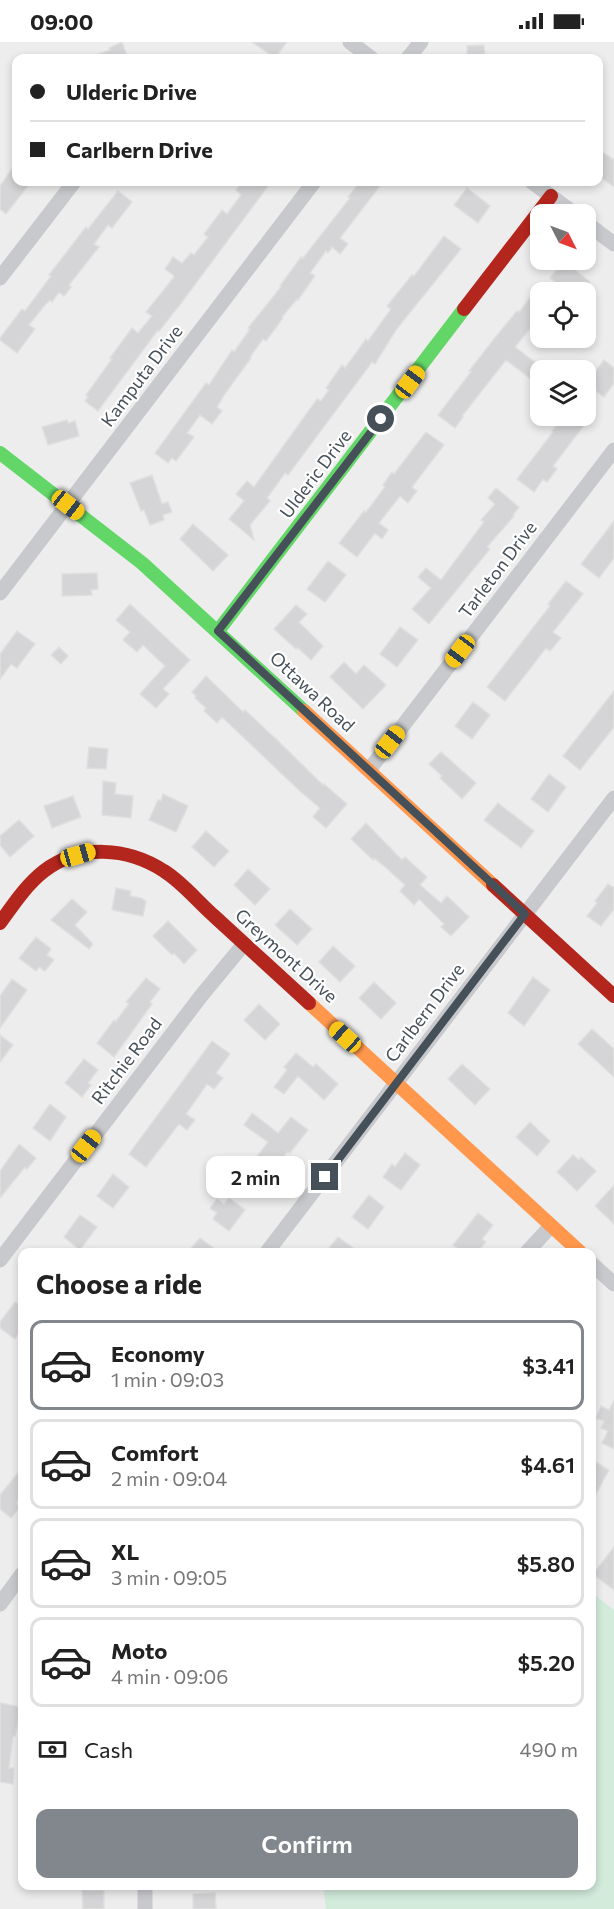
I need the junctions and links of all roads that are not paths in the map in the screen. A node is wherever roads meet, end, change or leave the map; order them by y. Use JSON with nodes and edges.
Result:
{"nodes":[{"id":1,"x":350,"y":42,"type":"edge"},
{"id":2,"x":421,"y":42,"type":"edge"},
{"id":3,"x":366,"y":54,"type":"edge"},
{"id":4,"x":411,"y":54,"type":"edge"},
{"id":5,"x":71,"y":186,"type":"edge"},
{"id":6,"x":311,"y":186,"type":"edge"},
{"id":7,"x":537,"y":186,"type":"edge"},
{"id":8,"x":551,"y":196,"type":"junction"},
{"id":9,"x":562,"y":204,"type":"edge"},
{"id":10,"x":596,"y":230,"type":"edge"},
{"id":11,"x":614,"y":244,"type":"edge"},
{"id":12,"x":0,"y":278,"type":"edge"},
{"id":13,"x":614,"y":450,"type":"edge"},
{"id":14,"x":0,"y":453,"type":"edge"},
{"id":15,"x":68,"y":505,"type":"junction"},
{"id":16,"x":0,"y":593,"type":"edge"},
{"id":17,"x":218,"y":631,"type":"junction"},
{"id":18,"x":369,"y":770,"type":"junction"},
{"id":19,"x":614,"y":798,"type":"edge"},
{"id":20,"x":525,"y":914,"type":"junction"},
{"id":21,"x":0,"y":922,"type":"edge"},
{"id":22,"x":244,"y":944,"type":"junction"},
{"id":23,"x":614,"y":996,"type":"edge"},
{"id":24,"x":396,"y":1083,"type":"junction"},
{"id":25,"x":550,"y":1226,"type":"junction"},
{"id":26,"x":270,"y":1248,"type":"edge"},
{"id":27,"x":531,"y":1248,"type":"edge"},
{"id":28,"x":575,"y":1248,"type":"edge"},
{"id":29,"x":0,"y":1260,"type":"edge"},
{"id":30,"x":596,"y":1268,"type":"edge"},
{"id":31,"x":614,"y":1284,"type":"edge"},
{"id":32,"x":18,"y":1579,"type":"edge"},
{"id":33,"x":0,"y":1604,"type":"edge"},
{"id":34,"x":145,"y":1890,"type":"edge"},
{"id":35,"x":145,"y":1909,"type":"edge"}],
"edges":[{"from":1,"to":3,"type":"street"},
{"from":2,"to":4,"type":"street"},
{"from":5,"to":12,"type":"street"},
{"from":6,"to":15,"type":"street","name":"Kamputa Drive"},
{"from":7,"to":8,"type":"street"},
{"from":8,"to":9,"type":"street"},
{"from":8,"to":17,"type":"street","name":"Ulderic Drive"},
{"from":10,"to":11,"type":"street"},
{"from":13,"to":18,"type":"street","name":"Tarleton Drive"},
{"from":14,"to":15,"type":"street","name":"Ottawa Road"},
{"from":15,"to":16,"type":"street","name":"Kamputa Drive"},
{"from":15,"to":17,"type":"street","name":"Ottawa Road"},
{"from":17,"to":18,"type":"street","name":"Ottawa Road"},
{"from":18,"to":20,"type":"street","name":"Ottawa Road"},
{"from":19,"to":20,"type":"street","name":"Carlbern Drive"},
{"from":20,"to":23,"type":"street","name":"Ottawa Road"},
{"from":20,"to":24,"type":"street","name":"Carlbern Drive"},
{"from":21,"to":22,"type":"street","name":"Greymont Drive"},
{"from":22,"to":24,"type":"street","name":"Greymont Drive"},
{"from":22,"to":29,"type":"street","name":"Ritchie Road"},
{"from":24,"to":25,"type":"street","name":"Greymont Drive"},
{"from":24,"to":26,"type":"street","name":"Carlbern Drive"},
{"from":25,"to":27,"type":"street"},
{"from":25,"to":28,"type":"street","name":"Greymont Drive"},
{"from":30,"to":31,"type":"street"},
{"from":32,"to":33,"type":"street"},
{"from":34,"to":35,"type":"street"}]}
